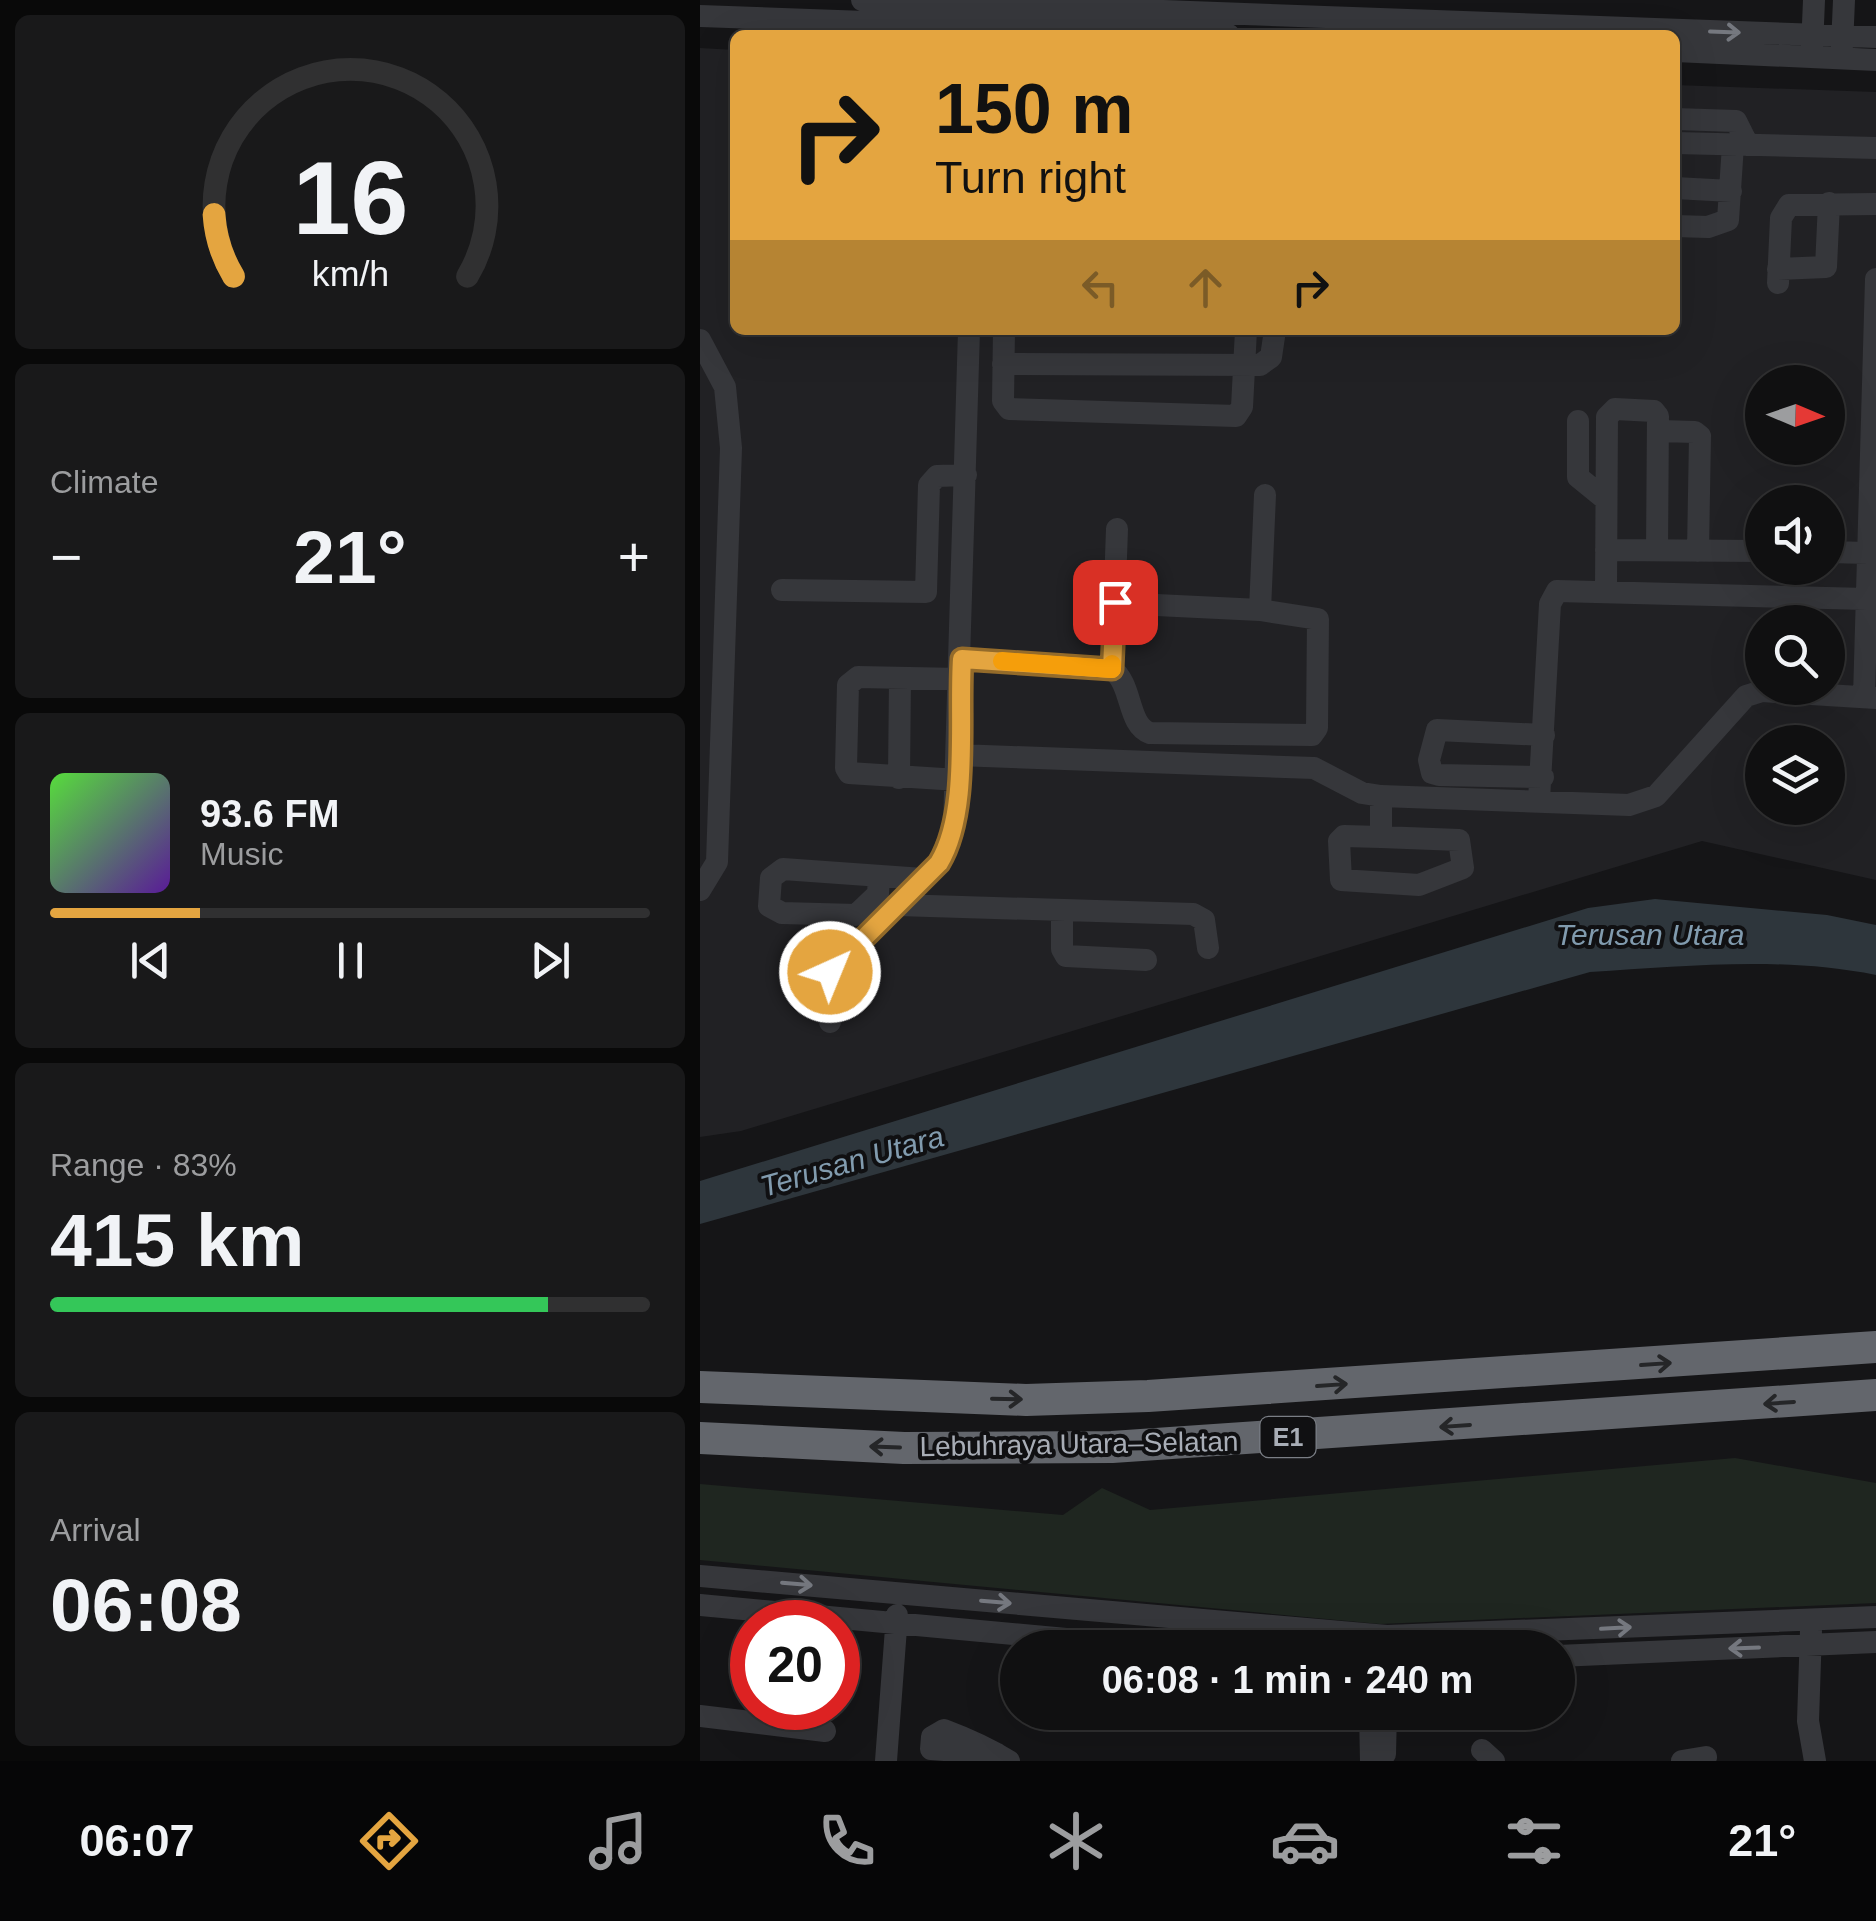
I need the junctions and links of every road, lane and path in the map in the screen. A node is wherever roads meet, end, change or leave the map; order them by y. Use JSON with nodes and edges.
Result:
{"nodes":[{"id":1,"x":862,"y":0,"type":"edge"},
{"id":2,"x":1814,"y":0,"type":"edge"},
{"id":3,"x":1844,"y":0,"type":"edge"},
{"id":4,"x":700,"y":16,"type":"edge"},
{"id":5,"x":1278,"y":26,"type":"edge"},
{"id":6,"x":1239,"y":29,"type":"edge"},
{"id":7,"x":1385,"y":30,"type":"edge"},
{"id":8,"x":1876,"y":37,"type":"edge"},
{"id":9,"x":1680,"y":41,"type":"edge"},
{"id":10,"x":1812,"y":46,"type":"junction"},
{"id":11,"x":1842,"y":46,"type":"junction"},
{"id":12,"x":1680,"y":52,"type":"edge"},
{"id":13,"x":1876,"y":60,"type":"edge"},
{"id":14,"x":1680,"y":119,"type":"edge"},
{"id":15,"x":1680,"y":143,"type":"edge"},
{"id":16,"x":1740,"y":145,"type":"junction"},
{"id":17,"x":1876,"y":148,"type":"edge"},
{"id":18,"x":1680,"y":188,"type":"edge"},
{"id":19,"x":1731,"y":190,"type":"junction"},
{"id":20,"x":1830,"y":203,"type":"junction"},
{"id":21,"x":1876,"y":204,"type":"edge"},
{"id":22,"x":1680,"y":226,"type":"edge"},
{"id":23,"x":1876,"y":279,"type":"edge"},
{"id":24,"x":970,"y":335,"type":"edge"},
{"id":25,"x":1004,"y":335,"type":"edge"},
{"id":26,"x":1246,"y":335,"type":"edge"},
{"id":27,"x":1274,"y":335,"type":"edge"},
{"id":28,"x":700,"y":340,"type":"edge"},
{"id":29,"x":1003,"y":364,"type":"junction"},
{"id":30,"x":1875,"y":365,"type":"edge"},
{"id":31,"x":1245,"y":366,"type":"junction"},
{"id":32,"x":1578,"y":421,"type":"dead end"},
{"id":33,"x":1660,"y":431,"type":"junction"},
{"id":34,"x":966,"y":475,"type":"junction"},
{"id":35,"x":1265,"y":495,"type":"dead end"},
{"id":36,"x":1605,"y":499,"type":"junction"},
{"id":37,"x":1118,"y":528,"type":"dead end"},
{"id":38,"x":1606,"y":550,"type":"junction"},
{"id":39,"x":1657,"y":550,"type":"junction"},
{"id":40,"x":1698,"y":551,"type":"junction"},
{"id":41,"x":1745,"y":552,"type":"edge"},
{"id":42,"x":1845,"y":552,"type":"edge"},
{"id":43,"x":1868,"y":552,"type":"junction"},
{"id":44,"x":928,"y":564,"type":"junction"},
{"id":45,"x":963,"y":564,"type":"junction"},
{"id":46,"x":782,"y":590,"type":"dead end"},
{"id":47,"x":1606,"y":590,"type":"junction"},
{"id":48,"x":1866,"y":598,"type":"junction"},
{"id":49,"x":1115,"y":602,"type":"junction"},
{"id":50,"x":1260,"y":610,"type":"junction"},
{"id":51,"x":961,"y":669,"type":"junction"},
{"id":52,"x":1112,"y":669,"type":"junction"},
{"id":53,"x":900,"y":678,"type":"junction"},
{"id":54,"x":1870,"y":698,"type":"edge"},
{"id":55,"x":1544,"y":735,"type":"junction"},
{"id":56,"x":958,"y":756,"type":"junction"},
{"id":57,"x":899,"y":778,"type":"junction"},
{"id":58,"x":958,"y":780,"type":"junction"},
{"id":59,"x":1541,"y":789,"type":"junction"},
{"id":60,"x":721,"y":795,"type":"junction"},
{"id":61,"x":1381,"y":796,"type":"junction"},
{"id":62,"x":700,"y":812,"type":"edge"},
{"id":63,"x":1381,"y":837,"type":"junction"},
{"id":64,"x":879,"y":876,"type":"dead end"},
{"id":65,"x":924,"y":879,"type":"junction"},
{"id":66,"x":700,"y":890,"type":"edge"},
{"id":67,"x":898,"y":905,"type":"junction"},
{"id":68,"x":1062,"y":910,"type":"junction"},
{"id":69,"x":1208,"y":948,"type":"dead end"},
{"id":70,"x":1146,"y":960,"type":"dead end"},
{"id":71,"x":830,"y":1022,"type":"dead end"},
{"id":72,"x":1876,"y":1347,"type":"edge"},
{"id":73,"x":700,"y":1386,"type":"edge"},
{"id":74,"x":1876,"y":1395,"type":"edge"},
{"id":75,"x":700,"y":1438,"type":"edge"},
{"id":76,"x":700,"y":1576,"type":"edge"},
{"id":77,"x":899,"y":1593,"type":"junction"},
{"id":78,"x":700,"y":1605,"type":"edge"},
{"id":79,"x":1876,"y":1616,"type":"edge"},
{"id":80,"x":1810,"y":1620,"type":"junction"},
{"id":81,"x":896,"y":1626,"type":"junction"},
{"id":82,"x":1261,"y":1630,"type":"edge"},
{"id":83,"x":1575,"y":1632,"type":"edge"},
{"id":84,"x":1000,"y":1635,"type":"edge"},
{"id":85,"x":1876,"y":1642,"type":"edge"},
{"id":86,"x":1812,"y":1646,"type":"junction"},
{"id":87,"x":1575,"y":1655,"type":"edge"},
{"id":88,"x":703,"y":1716,"type":"edge"},
{"id":89,"x":1370,"y":1730,"type":"edge"},
{"id":90,"x":1386,"y":1730,"type":"edge"},
{"id":91,"x":825,"y":1731,"type":"dead end"},
{"id":92,"x":700,"y":1740,"type":"edge"},
{"id":93,"x":1706,"y":1757,"type":"dead end"},
{"id":94,"x":886,"y":1761,"type":"edge"},
{"id":95,"x":1371,"y":1761,"type":"edge"},
{"id":96,"x":1385,"y":1761,"type":"edge"},
{"id":97,"x":1682,"y":1761,"type":"edge"},
{"id":98,"x":1815,"y":1761,"type":"edge"}],
"edges":[{"from":1,"to":6,"type":"street"},
{"from":2,"to":10,"type":"street"},
{"from":3,"to":11,"type":"street"},
{"from":4,"to":6,"type":"street"},
{"from":5,"to":6,"type":"street"},
{"from":5,"to":7,"type":"street","one_way":true},
{"from":8,"to":11,"type":"street"},
{"from":9,"to":10,"type":"street","one_way":true},
{"from":10,"to":11,"type":"street"},
{"from":10,"to":12,"type":"street"},
{"from":11,"to":13,"type":"street"},
{"from":14,"to":16,"type":"street"},
{"from":15,"to":16,"type":"street"},
{"from":16,"to":17,"type":"street"},
{"from":16,"to":19,"type":"street"},
{"from":18,"to":19,"type":"street"},
{"from":19,"to":22,"type":"street"},
{"from":20,"to":20,"type":"street"},
{"from":20,"to":21,"type":"street"},
{"from":23,"to":30,"type":"street"},
{"from":24,"to":34,"type":"street"},
{"from":25,"to":29,"type":"street"},
{"from":26,"to":31,"type":"street"},
{"from":27,"to":31,"type":"street"},
{"from":28,"to":60,"type":"street"},
{"from":29,"to":31,"type":"street"},
{"from":29,"to":31,"type":"street"},
{"from":30,"to":43,"type":"street"},
{"from":32,"to":36,"type":"street"},
{"from":33,"to":36,"type":"street"},
{"from":33,"to":39,"type":"street"},
{"from":33,"to":40,"type":"street"},
{"from":34,"to":44,"type":"street"},
{"from":34,"to":45,"type":"street"},
{"from":35,"to":50,"type":"street"},
{"from":36,"to":38,"type":"street"},
{"from":37,"to":49,"type":"street"},
{"from":38,"to":39,"type":"street"},
{"from":38,"to":47,"type":"street"},
{"from":39,"to":40,"type":"street"},
{"from":40,"to":41,"type":"street"},
{"from":42,"to":43,"type":"street"},
{"from":43,"to":48,"type":"street"},
{"from":44,"to":45,"type":"street"},
{"from":44,"to":46,"type":"street"},
{"from":45,"to":51,"type":"street"},
{"from":47,"to":48,"type":"street"},
{"from":47,"to":55,"type":"street"},
{"from":48,"to":54,"type":"street"},
{"from":49,"to":50,"type":"street"},
{"from":49,"to":52,"type":"street"},
{"from":50,"to":52,"type":"street"},
{"from":51,"to":52,"type":"street"},
{"from":51,"to":53,"type":"street"},
{"from":51,"to":56,"type":"street"},
{"from":53,"to":57,"type":"street"},
{"from":53,"to":57,"type":"street"},
{"from":54,"to":59,"type":"street"},
{"from":55,"to":59,"type":"street"},
{"from":55,"to":59,"type":"street"},
{"from":56,"to":58,"type":"street"},
{"from":56,"to":61,"type":"street"},
{"from":57,"to":58,"type":"street"},
{"from":58,"to":65,"type":"street"},
{"from":59,"to":61,"type":"street"},
{"from":60,"to":62,"type":"street"},
{"from":60,"to":66,"type":"street"},
{"from":61,"to":63,"type":"street"},
{"from":63,"to":63,"type":"street"},
{"from":64,"to":65,"type":"street"},
{"from":65,"to":67,"type":"street"},
{"from":67,"to":68,"type":"street"},
{"from":67,"to":71,"type":"street"},
{"from":68,"to":69,"type":"street"},
{"from":68,"to":70,"type":"street"},
{"from":73,"to":72,"type":"highway","name":"Lebuhraya Utara–Selatan","number":"E1","one_way":true},
{"from":74,"to":75,"type":"highway","name":"Lebuhraya Utara–Selatan","number":"E1","one_way":true},
{"from":76,"to":77,"type":"street","one_way":true},
{"from":77,"to":81,"type":"street"},
{"from":77,"to":82,"type":"street","one_way":true},
{"from":78,"to":81,"type":"street"},
{"from":79,"to":80,"type":"street"},
{"from":83,"to":80,"type":"street","one_way":true},
{"from":80,"to":86,"type":"street"},
{"from":81,"to":84,"type":"street"},
{"from":81,"to":94,"type":"street"},
{"from":85,"to":86,"type":"street"},
{"from":86,"to":87,"type":"street","one_way":true},
{"from":86,"to":98,"type":"street"},
{"from":88,"to":91,"type":"street"},
{"from":88,"to":92,"type":"street"},
{"from":89,"to":95,"type":"street"},
{"from":90,"to":96,"type":"street"},
{"from":93,"to":97,"type":"street"}]}
